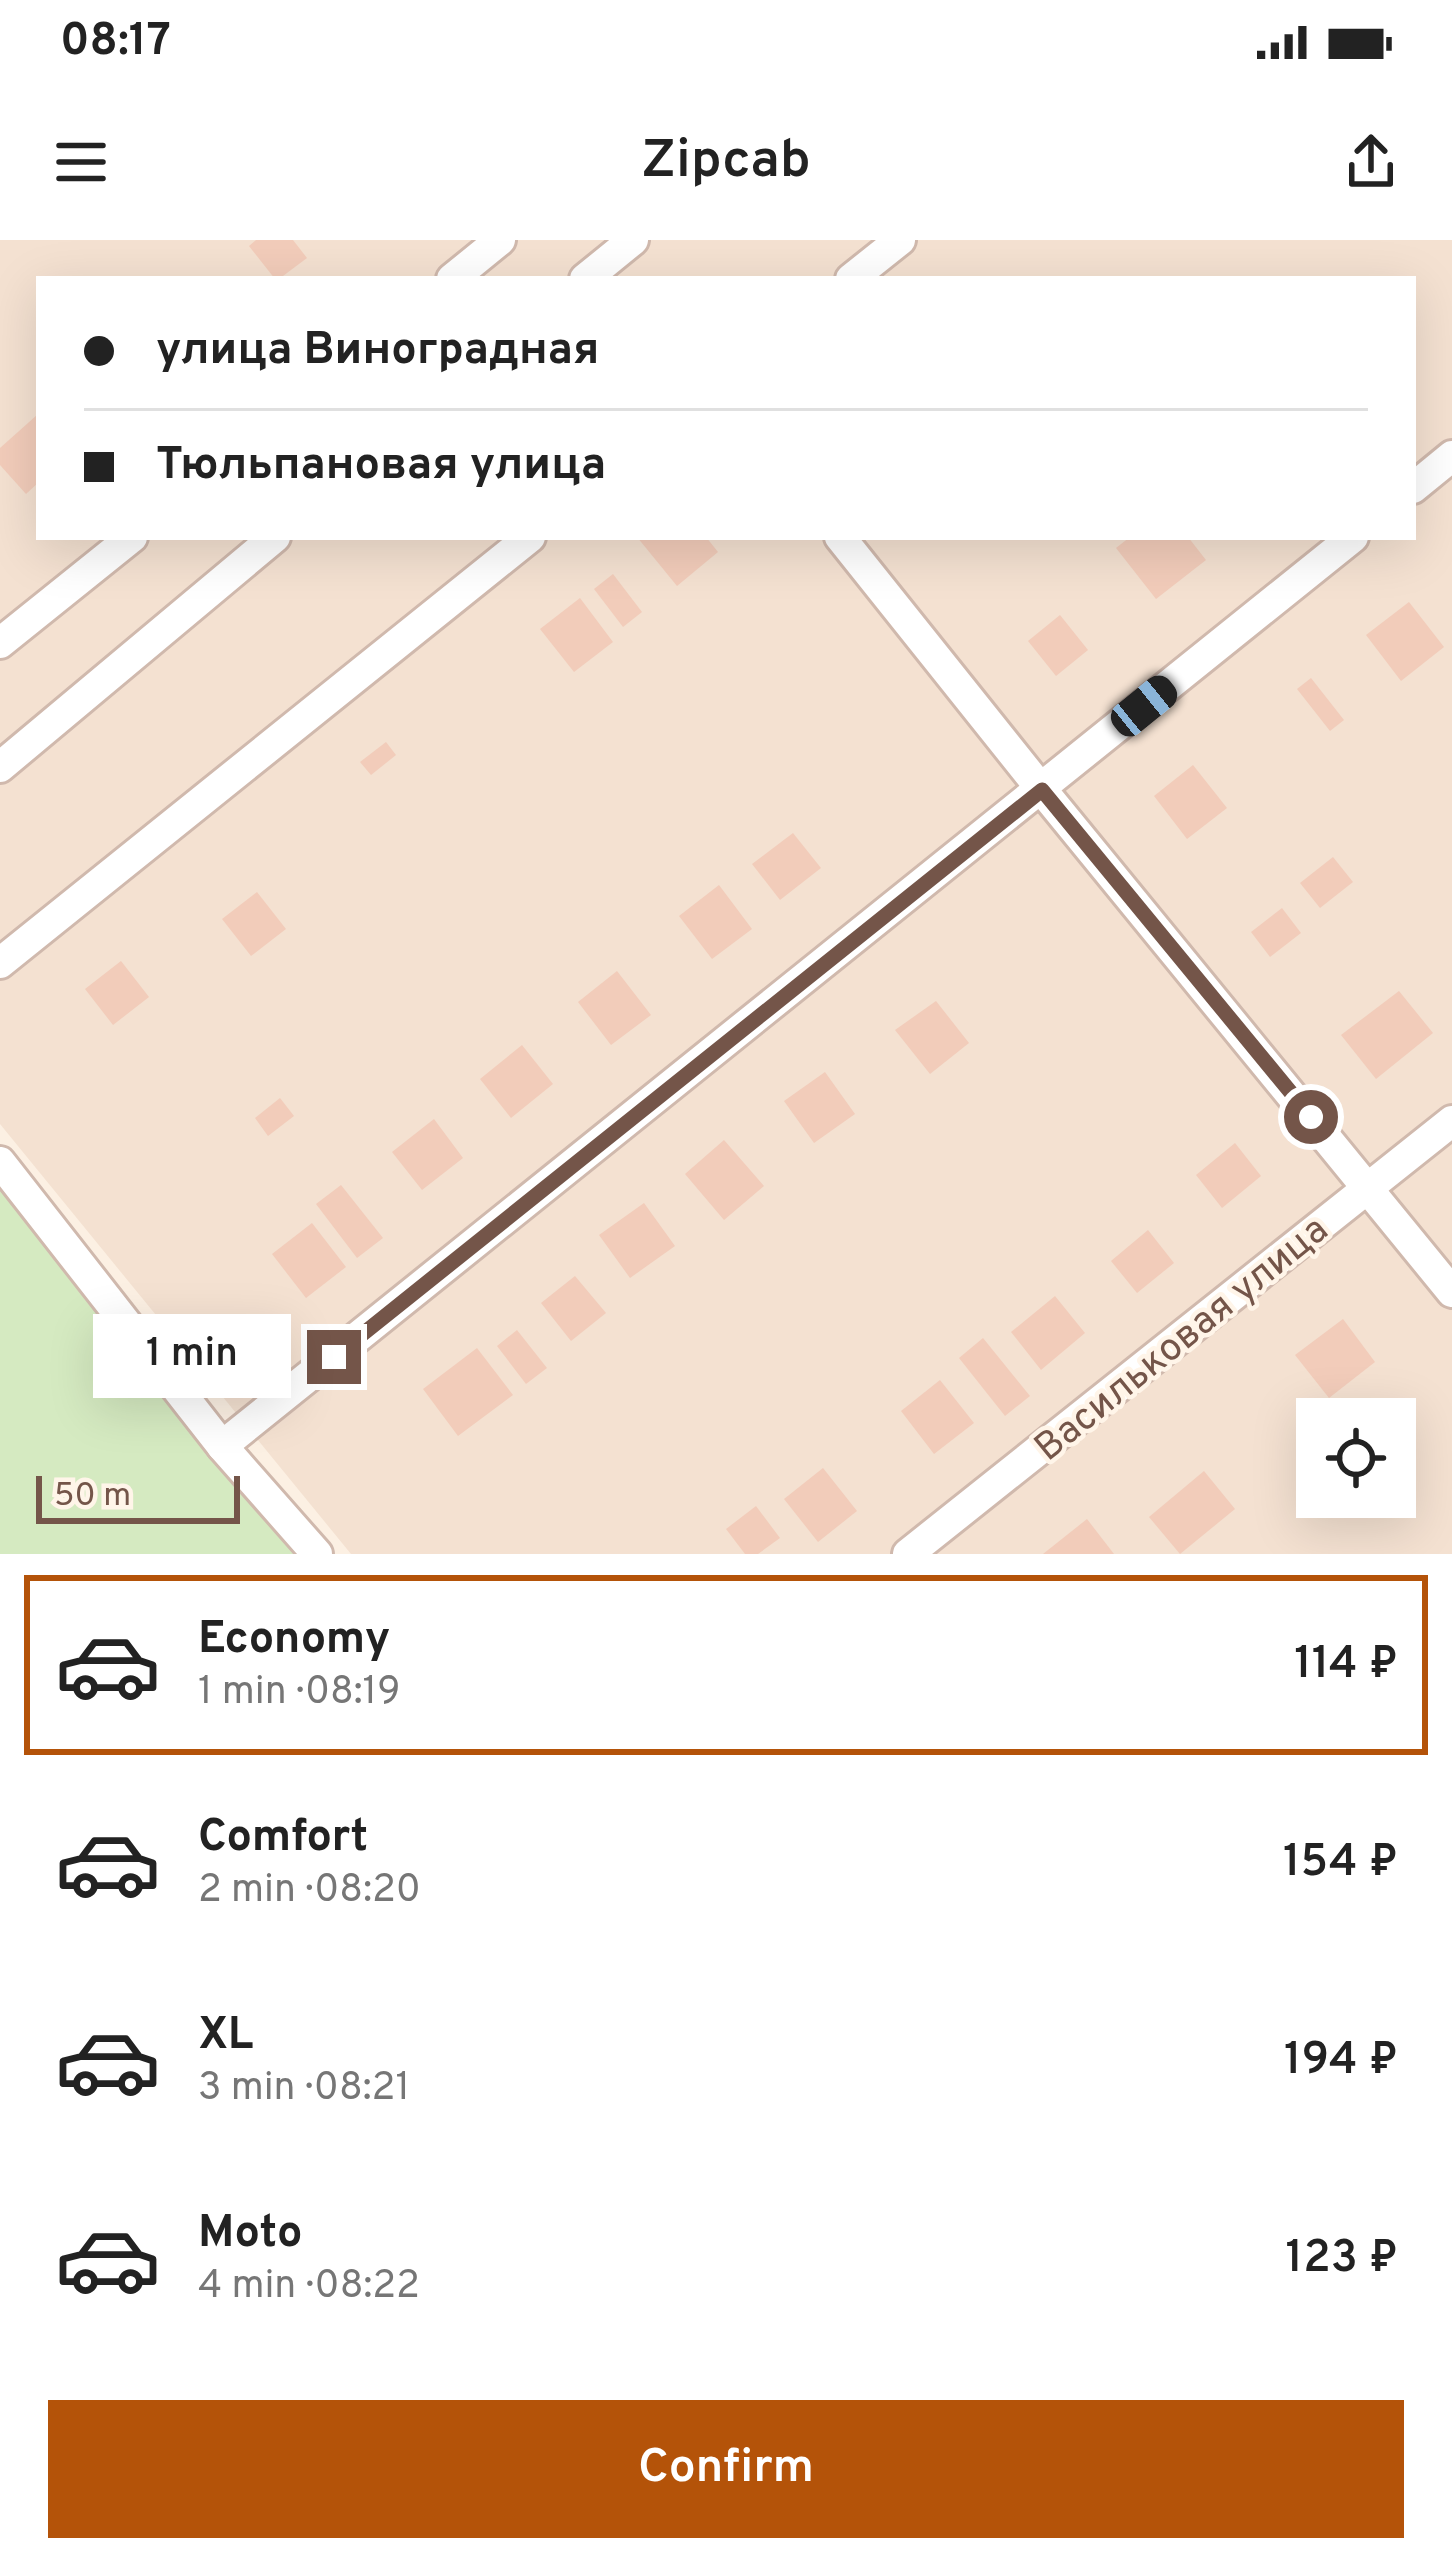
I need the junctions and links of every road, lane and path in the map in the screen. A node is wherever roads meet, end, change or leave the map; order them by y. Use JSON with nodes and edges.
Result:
{"nodes":[{"id":1,"x":500,"y":240,"type":"edge"},
{"id":2,"x":632,"y":240,"type":"edge"},
{"id":3,"x":900,"y":240,"type":"edge"},
{"id":4,"x":456,"y":276,"type":"edge"},
{"id":5,"x":589,"y":276,"type":"edge"},
{"id":6,"x":855,"y":276,"type":"edge"},
{"id":7,"x":1452,"y":456,"type":"edge"},
{"id":8,"x":1416,"y":486,"type":"edge"},
{"id":9,"x":128,"y":540,"type":"edge"},
{"id":10,"x":271,"y":540,"type":"edge"},
{"id":11,"x":526,"y":540,"type":"edge"},
{"id":12,"x":843,"y":540,"type":"edge"},
{"id":13,"x":1349,"y":540,"type":"edge"},
{"id":14,"x":0,"y":643,"type":"edge"},
{"id":15,"x":0,"y":767,"type":"edge"},
{"id":16,"x":1042,"y":790,"type":"junction"},
{"id":17,"x":0,"y":963,"type":"edge"},
{"id":18,"x":1452,"y":1121,"type":"edge"},
{"id":19,"x":0,"y":1162,"type":"edge"},
{"id":20,"x":1369,"y":1187,"type":"junction"},
{"id":21,"x":1452,"y":1292,"type":"edge"},
{"id":22,"x":222,"y":1447,"type":"junction"},
{"id":23,"x":317,"y":1554,"type":"edge"},
{"id":24,"x":908,"y":1554,"type":"edge"}],
"edges":[{"from":1,"to":4,"type":"street"},
{"from":2,"to":5,"type":"street"},
{"from":3,"to":6,"type":"street"},
{"from":7,"to":8,"type":"street"},
{"from":9,"to":14,"type":"street"},
{"from":10,"to":15,"type":"street"},
{"from":11,"to":17,"type":"street"},
{"from":12,"to":16,"type":"street"},
{"from":13,"to":16,"type":"street"},
{"from":16,"to":20,"type":"street"},
{"from":16,"to":22,"type":"street"},
{"from":18,"to":20,"type":"street","name":"Васильковая улица"},
{"from":19,"to":22,"type":"street"},
{"from":20,"to":21,"type":"street"},
{"from":20,"to":24,"type":"street","name":"Васильковая улица"},
{"from":22,"to":23,"type":"street"}]}
